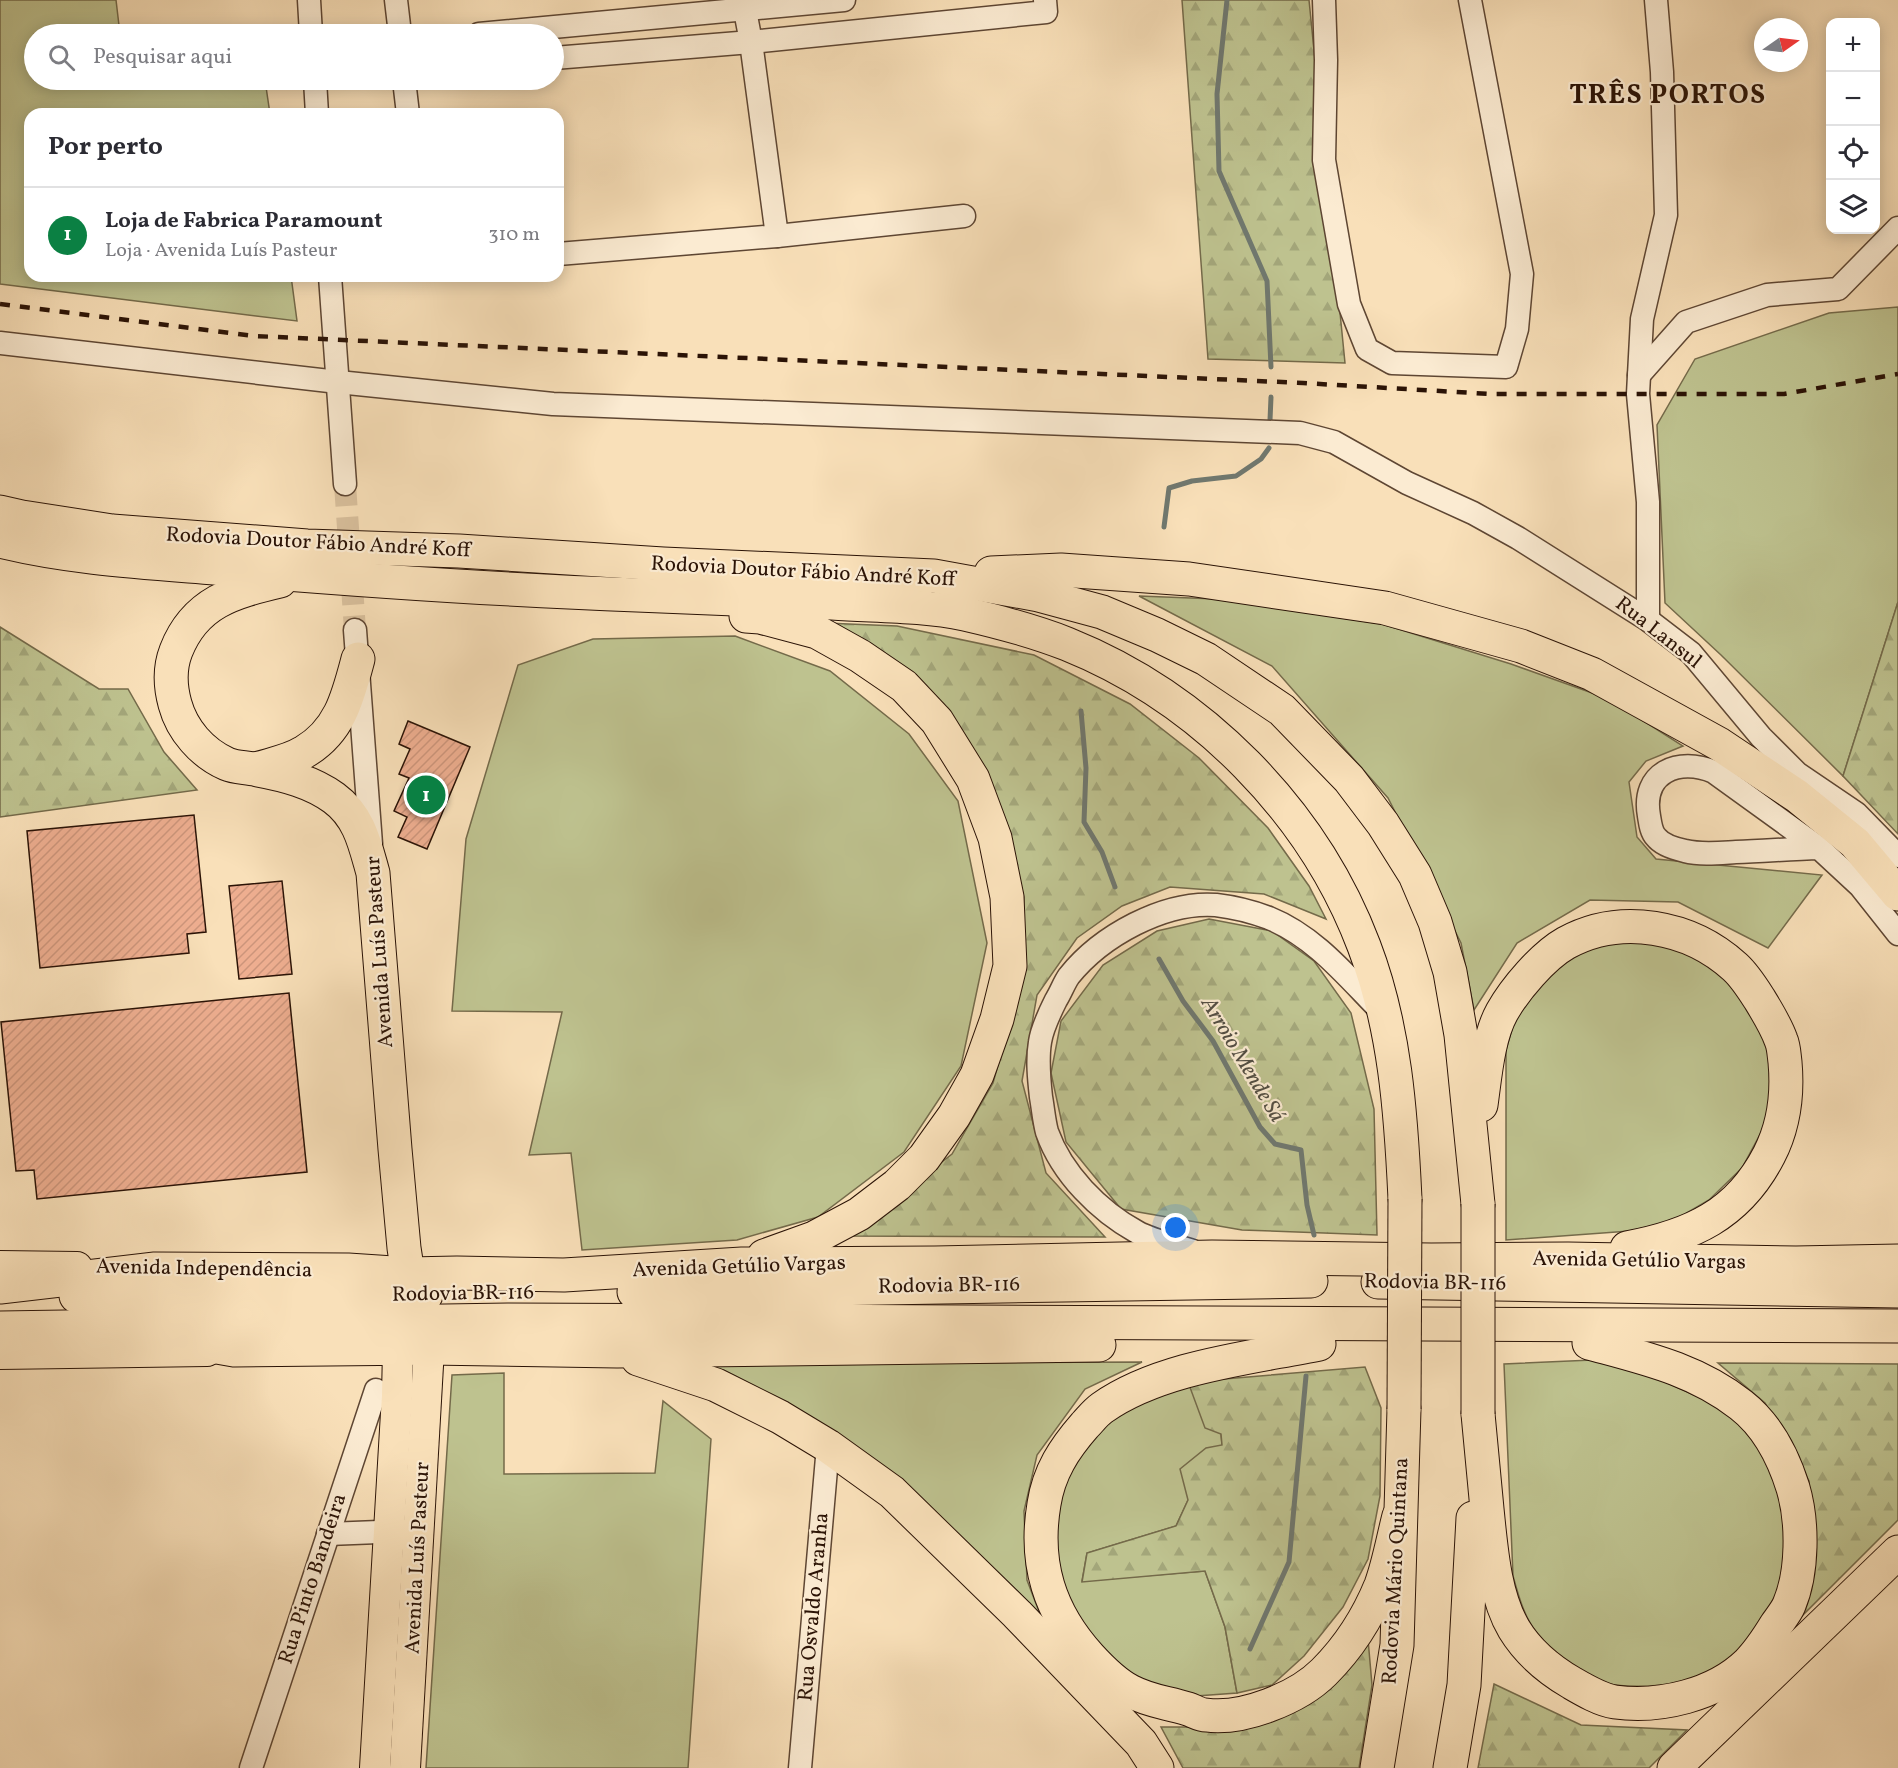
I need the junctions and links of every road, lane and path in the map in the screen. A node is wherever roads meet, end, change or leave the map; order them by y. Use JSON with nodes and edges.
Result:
{"nodes":[{"id":1,"x":309,"y":0,"type":"edge"},
{"id":2,"x":396,"y":0,"type":"edge"},
{"id":3,"x":844,"y":0,"type":"edge"},
{"id":4,"x":1045,"y":0,"type":"edge"},
{"id":5,"x":1324,"y":0,"type":"edge"},
{"id":6,"x":1470,"y":0,"type":"edge"},
{"id":7,"x":1656,"y":0,"type":"edge"},
{"id":8,"x":744,"y":5,"type":"edge"},
{"id":9,"x":607,"y":23,"type":"junction"},
{"id":10,"x":310,"y":24,"type":"edge"},
{"id":11,"x":399,"y":24,"type":"edge"},
{"id":12,"x":564,"y":29,"type":"edge"},
{"id":13,"x":751,"y":42,"type":"junction"},
{"id":14,"x":610,"y":53,"type":"junction"},
{"id":15,"x":564,"y":57,"type":"edge"},
{"id":16,"x":316,"y":90,"type":"edge"},
{"id":17,"x":405,"y":90,"type":"edge"},
{"id":18,"x":317,"y":108,"type":"edge"},
{"id":19,"x":407,"y":108,"type":"edge"},
{"id":20,"x":964,"y":216,"type":"dead end"},
{"id":21,"x":1898,"y":228,"type":"edge"},
{"id":22,"x":777,"y":236,"type":"junction"},
{"id":23,"x":564,"y":254,"type":"edge"},
{"id":24,"x":330,"y":282,"type":"edge"},
{"id":25,"x":0,"y":343,"type":"edge"},
{"id":26,"x":1639,"y":375,"type":"junction"},
{"id":27,"x":338,"y":382,"type":"junction"},
{"id":28,"x":345,"y":484,"type":"tunnel mouth"},
{"id":29,"x":0,"y":512,"type":"edge"},
{"id":30,"x":0,"y":541,"type":"edge"},
{"id":31,"x":305,"y":576,"type":"junction"},
{"id":32,"x":934,"y":576,"type":"junction"},
{"id":33,"x":664,"y":596,"type":"junction"},
{"id":34,"x":1648,"y":620,"type":"junction"},
{"id":35,"x":356,"y":645,"type":"joint"},
{"id":36,"x":256,"y":769,"type":"junction"},
{"id":37,"x":1819,"y":848,"type":"junction"},
{"id":38,"x":1898,"y":856,"type":"edge"},
{"id":39,"x":374,"y":873,"type":"junction"},
{"id":40,"x":1898,"y":894,"type":"edge"},
{"id":41,"x":1898,"y":934,"type":"edge"},
{"id":42,"x":1384,"y":1015,"type":"junction"},
{"id":43,"x":1473,"y":1160,"type":"junction"},
{"id":44,"x":1405,"y":1199,"type":"joint"},
{"id":45,"x":1212,"y":1257,"type":"junction"},
{"id":46,"x":1568,"y":1259,"type":"junction"},
{"id":47,"x":1898,"y":1260,"type":"edge"},
{"id":48,"x":1796,"y":1263,"type":"junction"},
{"id":49,"x":742,"y":1264,"type":"junction"},
{"id":50,"x":0,"y":1266,"type":"edge"},
{"id":51,"x":155,"y":1269,"type":"junction"},
{"id":52,"x":408,"y":1274,"type":"junction"},
{"id":53,"x":1587,"y":1286,"type":"junction"},
{"id":54,"x":0,"y":1287,"type":"edge"},
{"id":55,"x":1898,"y":1291,"type":"edge"},
{"id":56,"x":0,"y":1297,"type":"edge"},
{"id":57,"x":1848,"y":1326,"type":"junction"},
{"id":58,"x":1898,"y":1326,"type":"edge"},
{"id":59,"x":107,"y":1327,"type":"junction"},
{"id":60,"x":0,"y":1328,"type":"edge"},
{"id":61,"x":1589,"y":1342,"type":"junction"},
{"id":62,"x":1319,"y":1344,"type":"junction"},
{"id":63,"x":413,"y":1349,"type":"junction"},
{"id":64,"x":234,"y":1350,"type":"junction"},
{"id":65,"x":617,"y":1351,"type":"junction"},
{"id":66,"x":0,"y":1354,"type":"edge"},
{"id":67,"x":376,"y":1390,"type":"dead end"},
{"id":68,"x":1478,"y":1414,"type":"junction"},
{"id":69,"x":828,"y":1446,"type":"junction"},
{"id":70,"x":1399,"y":1516,"type":"junction"},
{"id":71,"x":420,"y":1531,"type":"junction"},
{"id":72,"x":389,"y":1532,"type":"junction"},
{"id":73,"x":328,"y":1534,"type":"junction"},
{"id":74,"x":1898,"y":1552,"type":"edge"},
{"id":75,"x":251,"y":1768,"type":"edge"},
{"id":76,"x":375,"y":1768,"type":"edge"},
{"id":77,"x":405,"y":1768,"type":"edge"},
{"id":78,"x":800,"y":1768,"type":"edge"},
{"id":79,"x":1157,"y":1768,"type":"edge"},
{"id":80,"x":1377,"y":1768,"type":"edge"},
{"id":81,"x":1450,"y":1768,"type":"edge"},
{"id":82,"x":1674,"y":1768,"type":"edge"}],
"edges":[{"from":1,"to":10,"type":"street"},
{"from":2,"to":11,"type":"street"},
{"from":3,"to":8,"type":"street"},
{"from":4,"to":13,"type":"street"},
{"from":5,"to":6,"type":"street"},
{"from":7,"to":26,"type":"street"},
{"from":8,"to":9,"type":"street"},
{"from":8,"to":13,"type":"street"},
{"from":9,"to":12,"type":"street"},
{"from":9,"to":14,"type":"street"},
{"from":13,"to":14,"type":"street"},
{"from":13,"to":22,"type":"street"},
{"from":14,"to":15,"type":"street"},
{"from":16,"to":18,"type":"street"},
{"from":17,"to":19,"type":"street"},
{"from":20,"to":22,"type":"street"},
{"from":21,"to":26,"type":"street"},
{"from":22,"to":23,"type":"street"},
{"from":24,"to":27,"type":"street"},
{"from":25,"to":27,"type":"street","name":"Rua Lansul"},
{"from":26,"to":34,"type":"street"},
{"from":27,"to":28,"type":"street"},
{"from":27,"to":34,"type":"street","name":"Rua Lansul"},
{"from":29,"to":32,"type":"highway","name":"Rodovia Doutor Fábio André Koff"},
{"from":30,"to":31,"type":"highway","name":"Rodovia Doutor Fábio André Koff"},
{"from":31,"to":33,"type":"highway","name":"Rodovia Doutor Fábio André Koff"},
{"from":31,"to":36,"type":"highway"},
{"from":32,"to":40,"type":"highway"},
{"from":32,"to":43,"type":"highway","name":"Rodovia Doutor Fábio André Koff"},
{"from":33,"to":42,"type":"highway","name":"Rodovia Doutor Fábio André Koff"},
{"from":33,"to":49,"type":"highway"},
{"from":34,"to":38,"type":"street","name":"Rua Lansul"},
{"from":35,"to":36,"type":"highway"},
{"from":35,"to":39,"type":"street","name":"Avenida Luís Pasteur"},
{"from":36,"to":39,"type":"highway"},
{"from":37,"to":37,"type":"street"},
{"from":37,"to":41,"type":"street"},
{"from":39,"to":52,"type":"highway","name":"Avenida Luís Pasteur"},
{"from":42,"to":44,"type":"highway","name":"Rodovia Doutor Fábio André Koff"},
{"from":42,"to":45,"type":"street"},
{"from":43,"to":46,"type":"highway"},
{"from":43,"to":68,"type":"highway","name":"Rodovia Doutor Fábio André Koff","bridge":true},
{"from":44,"to":70,"type":"highway","name":"Rodovia Mário Quintana","bridge":true},
{"from":45,"to":46,"type":"highway","name":"Avenida Getúlio Vargas"},
{"from":45,"to":49,"type":"highway","name":"Avenida Getúlio Vargas"},
{"from":46,"to":48,"type":"highway","name":"Avenida Getúlio Vargas"},
{"from":47,"to":48,"type":"highway","name":"Avenida Getúlio Vargas"},
{"from":48,"to":53,"type":"highway"},
{"from":49,"to":52,"type":"highway","name":"Avenida Getúlio Vargas"},
{"from":50,"to":51,"type":"main road","name":"Avenida Independência"},
{"from":51,"to":52,"type":"highway","name":"Avenida Independência"},
{"from":51,"to":54,"type":"highway"},
{"from":53,"to":55,"type":"highway","name":"Rodovia BR-116"},
{"from":53,"to":56,"type":"highway","name":"Rodovia BR-116"},
{"from":57,"to":58,"type":"highway","name":"Rodovia BR-116"},
{"from":57,"to":59,"type":"highway","name":"Rodovia BR-116"},
{"from":57,"to":61,"type":"highway","name":"Rodovia BR-116"},
{"from":59,"to":60,"type":"highway","name":"Rodovia BR-116"},
{"from":59,"to":64,"type":"highway"},
{"from":61,"to":62,"type":"highway","name":"Rodovia BR-116"},
{"from":61,"to":68,"type":"highway"},
{"from":62,"to":65,"type":"highway","name":"Rodovia BR-116"},
{"from":62,"to":70,"type":"highway"},
{"from":63,"to":64,"type":"highway","name":"Rodovia BR-116"},
{"from":63,"to":65,"type":"highway","name":"Rodovia BR-116"},
{"from":63,"to":71,"type":"main road","name":"Avenida Luís Pasteur"},
{"from":63,"to":72,"type":"main road","name":"Avenida Luís Pasteur"},
{"from":64,"to":66,"type":"main road","name":"Rodovia BR-116"},
{"from":65,"to":69,"type":"highway"},
{"from":67,"to":73,"type":"street","name":"Rua Pinto Bandeira"},
{"from":68,"to":81,"type":"highway"},
{"from":69,"to":78,"type":"street","name":"Rua Osvaldo Aranha"},
{"from":69,"to":79,"type":"highway"},
{"from":70,"to":80,"type":"highway","name":"Rodovia Mário Quintana"},
{"from":71,"to":72,"type":"street"},
{"from":71,"to":77,"type":"main road","name":"Avenida Luís Pasteur"},
{"from":72,"to":73,"type":"street"},
{"from":72,"to":76,"type":"main road","name":"Avenida Luís Pasteur"},
{"from":73,"to":75,"type":"street","name":"Rua Pinto Bandeira"},
{"from":74,"to":82,"type":"highway"}]}
